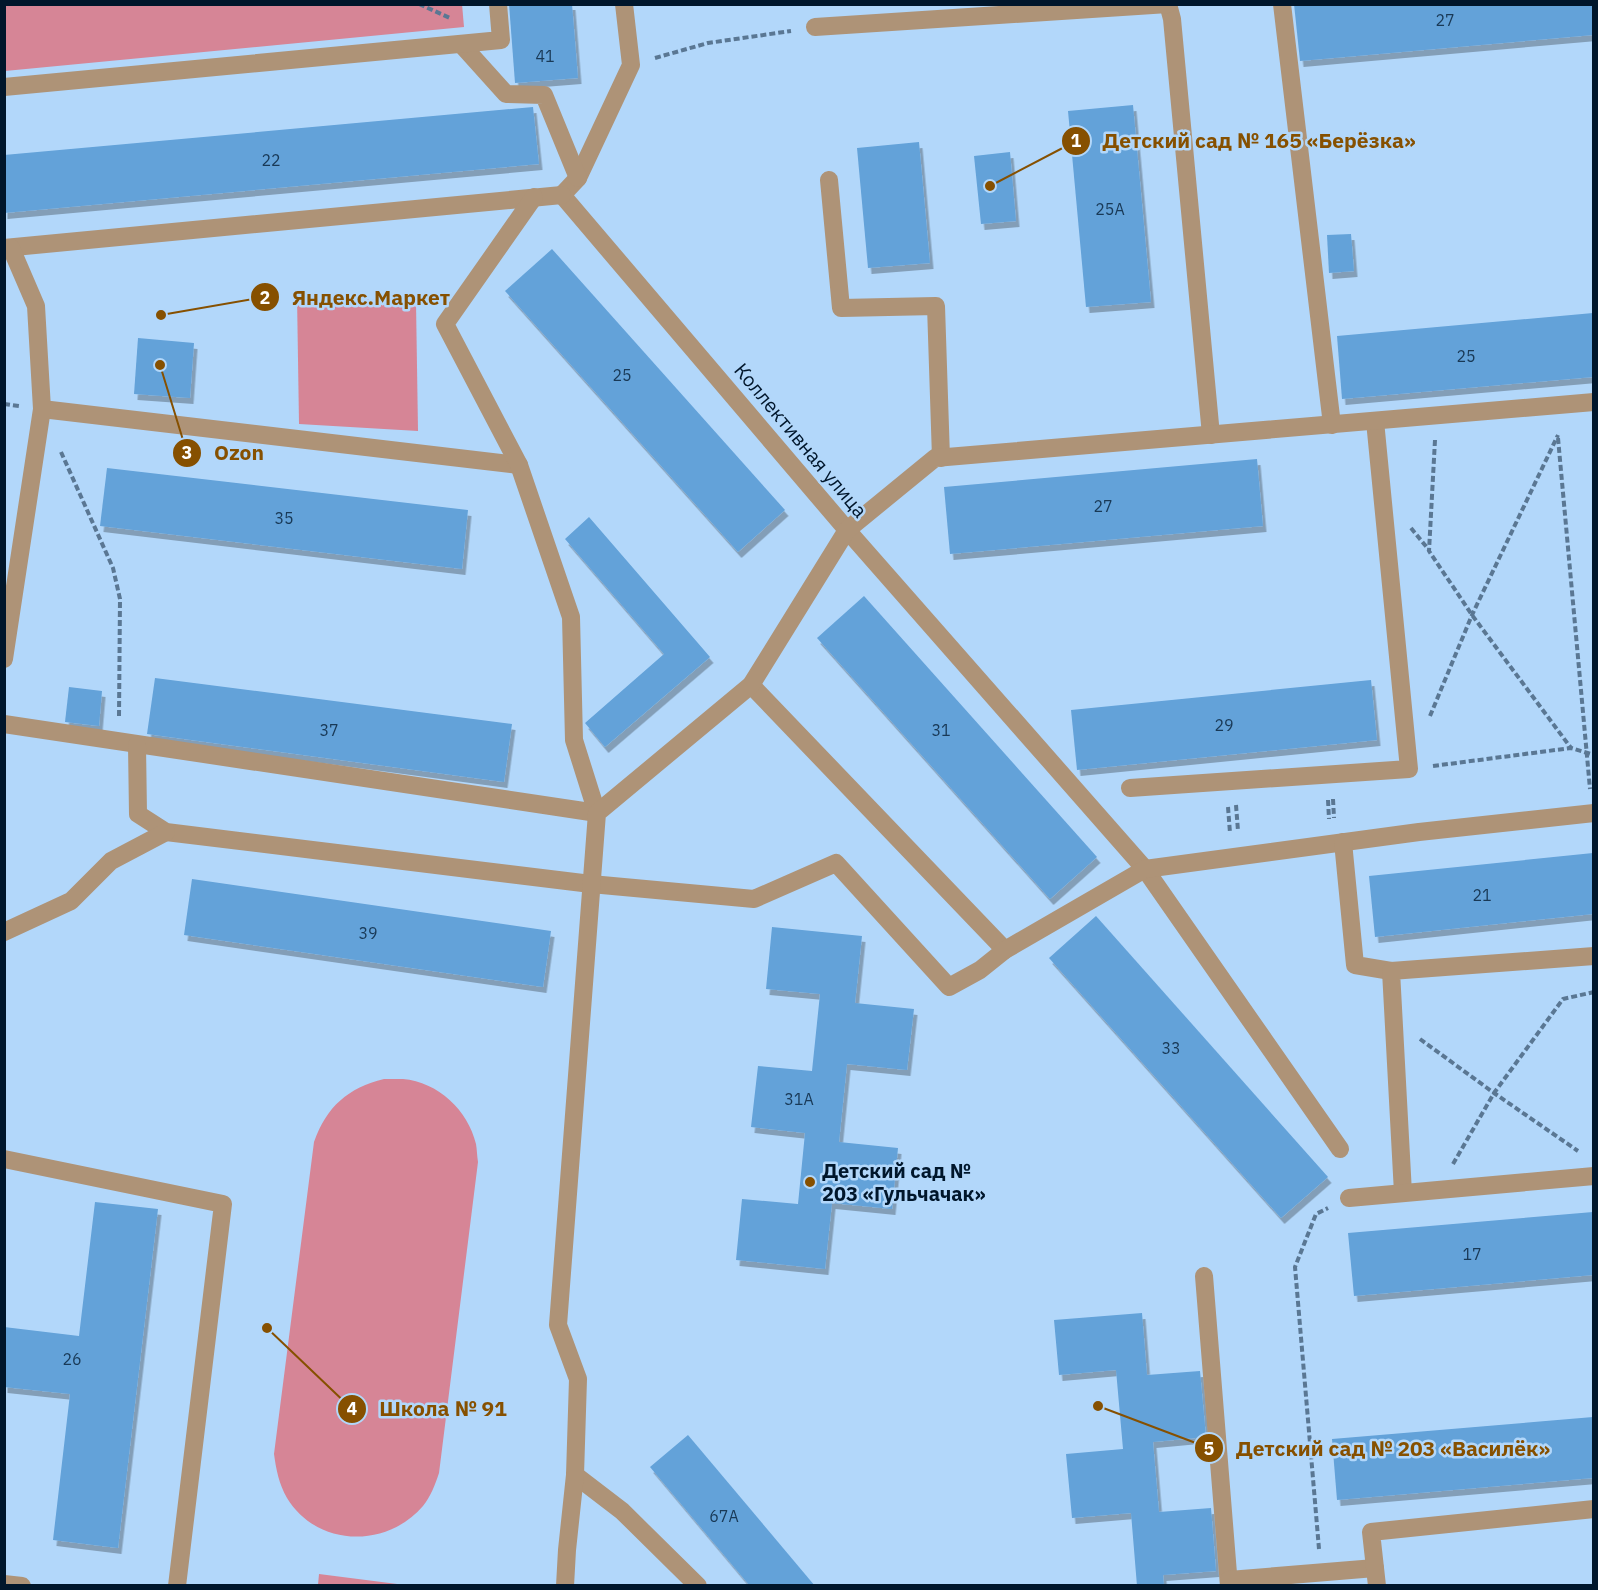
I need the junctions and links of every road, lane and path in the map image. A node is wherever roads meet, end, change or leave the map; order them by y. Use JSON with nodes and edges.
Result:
{"nodes":[{"id":1,"x":498,"y":4,"type":"edge"},
{"id":2,"x":624,"y":4,"type":"edge"},
{"id":3,"x":1168,"y":4,"type":"edge"},
{"id":4,"x":1282,"y":4,"type":"edge"},
{"id":5,"x":815,"y":27,"type":"joint"},
{"id":6,"x":461,"y":44,"type":"junction"},
{"id":7,"x":631,"y":65,"type":"junction"},
{"id":8,"x":4,"y":87,"type":"edge"},
{"id":9,"x":578,"y":178,"type":"junction"},
{"id":10,"x":830,"y":180,"type":"dead end"},
{"id":11,"x":562,"y":195,"type":"junction"},
{"id":12,"x":534,"y":197,"type":"junction"},
{"id":13,"x":8,"y":248,"type":"edge"},
{"id":14,"x":1593,"y":402,"type":"edge"},
{"id":15,"x":1554,"y":406,"type":"junction"},
{"id":16,"x":42,"y":409,"type":"junction"},
{"id":17,"x":1437,"y":416,"type":"junction"},
{"id":18,"x":1375,"y":421,"type":"junction"},
{"id":19,"x":1332,"y":424,"type":"junction"},
{"id":20,"x":1211,"y":435,"type":"junction"},
{"id":21,"x":1558,"y":435,"type":"junction"},
{"id":22,"x":61,"y":452,"type":"dead end"},
{"id":23,"x":941,"y":458,"type":"junction"},
{"id":24,"x":519,"y":465,"type":"junction"},
{"id":25,"x":847,"y":530,"type":"junction"},
{"id":26,"x":1472,"y":615,"type":"junction"},
{"id":27,"x":4,"y":658,"type":"edge"},
{"id":28,"x":751,"y":685,"type":"junction"},
{"id":29,"x":4,"y":724,"type":"edge"},
{"id":30,"x":1427,"y":725,"type":"dead end"},
{"id":31,"x":131,"y":744,"type":"junction"},
{"id":32,"x":1571,"y":748,"type":"junction"},
{"id":33,"x":1587,"y":753,"type":"junction"},
{"id":34,"x":1593,"y":755,"type":"edge"},
{"id":35,"x":1408,"y":769,"type":"junction"},
{"id":36,"x":1328,"y":775,"type":"junction"},
{"id":37,"x":1230,"y":781,"type":"junction"},
{"id":38,"x":1130,"y":788,"type":"dead end"},
{"id":39,"x":597,"y":813,"type":"junction"},
{"id":40,"x":1592,"y":813,"type":"edge"},
{"id":41,"x":166,"y":832,"type":"junction"},
{"id":42,"x":1337,"y":843,"type":"junction"},
{"id":43,"x":1235,"y":857,"type":"junction"},
{"id":44,"x":1145,"y":869,"type":"junction"},
{"id":45,"x":591,"y":884,"type":"junction"},
{"id":46,"x":4,"y":932,"type":"edge"},
{"id":47,"x":1005,"y":950,"type":"junction"},
{"id":48,"x":1593,"y":956,"type":"edge"},
{"id":49,"x":1390,"y":970,"type":"junction"},
{"id":50,"x":1593,"y":992,"type":"edge"},
{"id":51,"x":1394,"y":1019,"type":"junction"},
{"id":52,"x":1494,"y":1093,"type":"junction"},
{"id":53,"x":1340,"y":1149,"type":"dead end"},
{"id":54,"x":1584,"y":1155,"type":"dead end"},
{"id":55,"x":4,"y":1159,"type":"edge"},
{"id":56,"x":1593,"y":1176,"type":"edge"},
{"id":57,"x":1437,"y":1190,"type":"junction"},
{"id":58,"x":1403,"y":1193,"type":"junction"},
{"id":59,"x":1349,"y":1198,"type":"joint"},
{"id":60,"x":1204,"y":1276,"type":"dead end"},
{"id":61,"x":575,"y":1475,"type":"junction"},
{"id":62,"x":1593,"y":1509,"type":"edge"},
{"id":63,"x":1321,"y":1573,"type":"junction"},
{"id":64,"x":1376,"y":1577,"type":"edge"},
{"id":65,"x":1229,"y":1583,"type":"edge"},
{"id":66,"x":4,"y":1584,"type":"edge"},
{"id":67,"x":22,"y":1586,"type":"edge"},
{"id":68,"x":177,"y":1586,"type":"edge"},
{"id":69,"x":565,"y":1586,"type":"edge"},
{"id":70,"x":698,"y":1586,"type":"edge"}],
"edges":[{"from":1,"to":6,"type":"lane"},
{"from":2,"to":7,"type":"lane"},
{"from":3,"to":5,"type":"lane"},
{"from":3,"to":20,"type":"lane"},
{"from":4,"to":19,"type":"lane"},
{"from":5,"to":7,"type":"path"},
{"from":6,"to":8,"type":"lane"},
{"from":6,"to":9,"type":"lane"},
{"from":7,"to":9,"type":"lane"},
{"from":9,"to":11,"type":"lane"},
{"from":10,"to":23,"type":"lane"},
{"from":11,"to":12,"type":"lane"},
{"from":11,"to":25,"type":"lane","name":"Коллективная улица"},
{"from":12,"to":13,"type":"lane"},
{"from":12,"to":24,"type":"lane"},
{"from":13,"to":16,"type":"lane"},
{"from":14,"to":15,"type":"lane"},
{"from":15,"to":17,"type":"lane"},
{"from":15,"to":21,"type":"path"},
{"from":16,"to":24,"type":"lane"},
{"from":16,"to":27,"type":"lane"},
{"from":17,"to":18,"type":"lane"},
{"from":17,"to":26,"type":"path"},
{"from":18,"to":19,"type":"lane"},
{"from":18,"to":35,"type":"lane"},
{"from":19,"to":20,"type":"lane"},
{"from":20,"to":23,"type":"lane"},
{"from":21,"to":26,"type":"path"},
{"from":21,"to":33,"type":"path"},
{"from":22,"to":31,"type":"path"},
{"from":23,"to":25,"type":"lane"},
{"from":24,"to":39,"type":"lane"},
{"from":25,"to":28,"type":"lane"},
{"from":25,"to":44,"type":"lane","name":"Коллективная улица"},
{"from":26,"to":30,"type":"path"},
{"from":26,"to":32,"type":"path"},
{"from":28,"to":39,"type":"lane"},
{"from":28,"to":47,"type":"lane"},
{"from":29,"to":31,"type":"lane"},
{"from":31,"to":39,"type":"lane"},
{"from":31,"to":41,"type":"lane"},
{"from":32,"to":33,"type":"path"},
{"from":32,"to":35,"type":"path"},
{"from":33,"to":34,"type":"path"},
{"from":33,"to":40,"type":"path"},
{"from":35,"to":36,"type":"lane"},
{"from":36,"to":37,"type":"lane"},
{"from":36,"to":42,"type":"path"},
{"from":37,"to":38,"type":"lane"},
{"from":37,"to":43,"type":"path"},
{"from":37,"to":43,"type":"path"},
{"from":39,"to":45,"type":"lane"},
{"from":40,"to":42,"type":"lane"},
{"from":41,"to":45,"type":"lane"},
{"from":41,"to":46,"type":"lane"},
{"from":42,"to":43,"type":"lane"},
{"from":42,"to":49,"type":"lane"},
{"from":43,"to":44,"type":"lane"},
{"from":44,"to":47,"type":"lane"},
{"from":44,"to":53,"type":"lane","name":"Коллективная улица"},
{"from":45,"to":47,"type":"lane"},
{"from":45,"to":61,"type":"lane"},
{"from":48,"to":49,"type":"lane"},
{"from":49,"to":51,"type":"lane"},
{"from":50,"to":52,"type":"path"},
{"from":51,"to":52,"type":"path"},
{"from":51,"to":58,"type":"lane"},
{"from":52,"to":54,"type":"path"},
{"from":52,"to":57,"type":"path"},
{"from":55,"to":68,"type":"lane"},
{"from":56,"to":57,"type":"lane"},
{"from":57,"to":58,"type":"lane"},
{"from":58,"to":59,"type":"lane"},
{"from":59,"to":63,"type":"path"},
{"from":60,"to":65,"type":"lane"},
{"from":61,"to":69,"type":"lane"},
{"from":61,"to":70,"type":"lane"},
{"from":62,"to":64,"type":"lane"},
{"from":63,"to":64,"type":"lane"},
{"from":63,"to":65,"type":"lane"},
{"from":66,"to":67,"type":"lane"}]}
